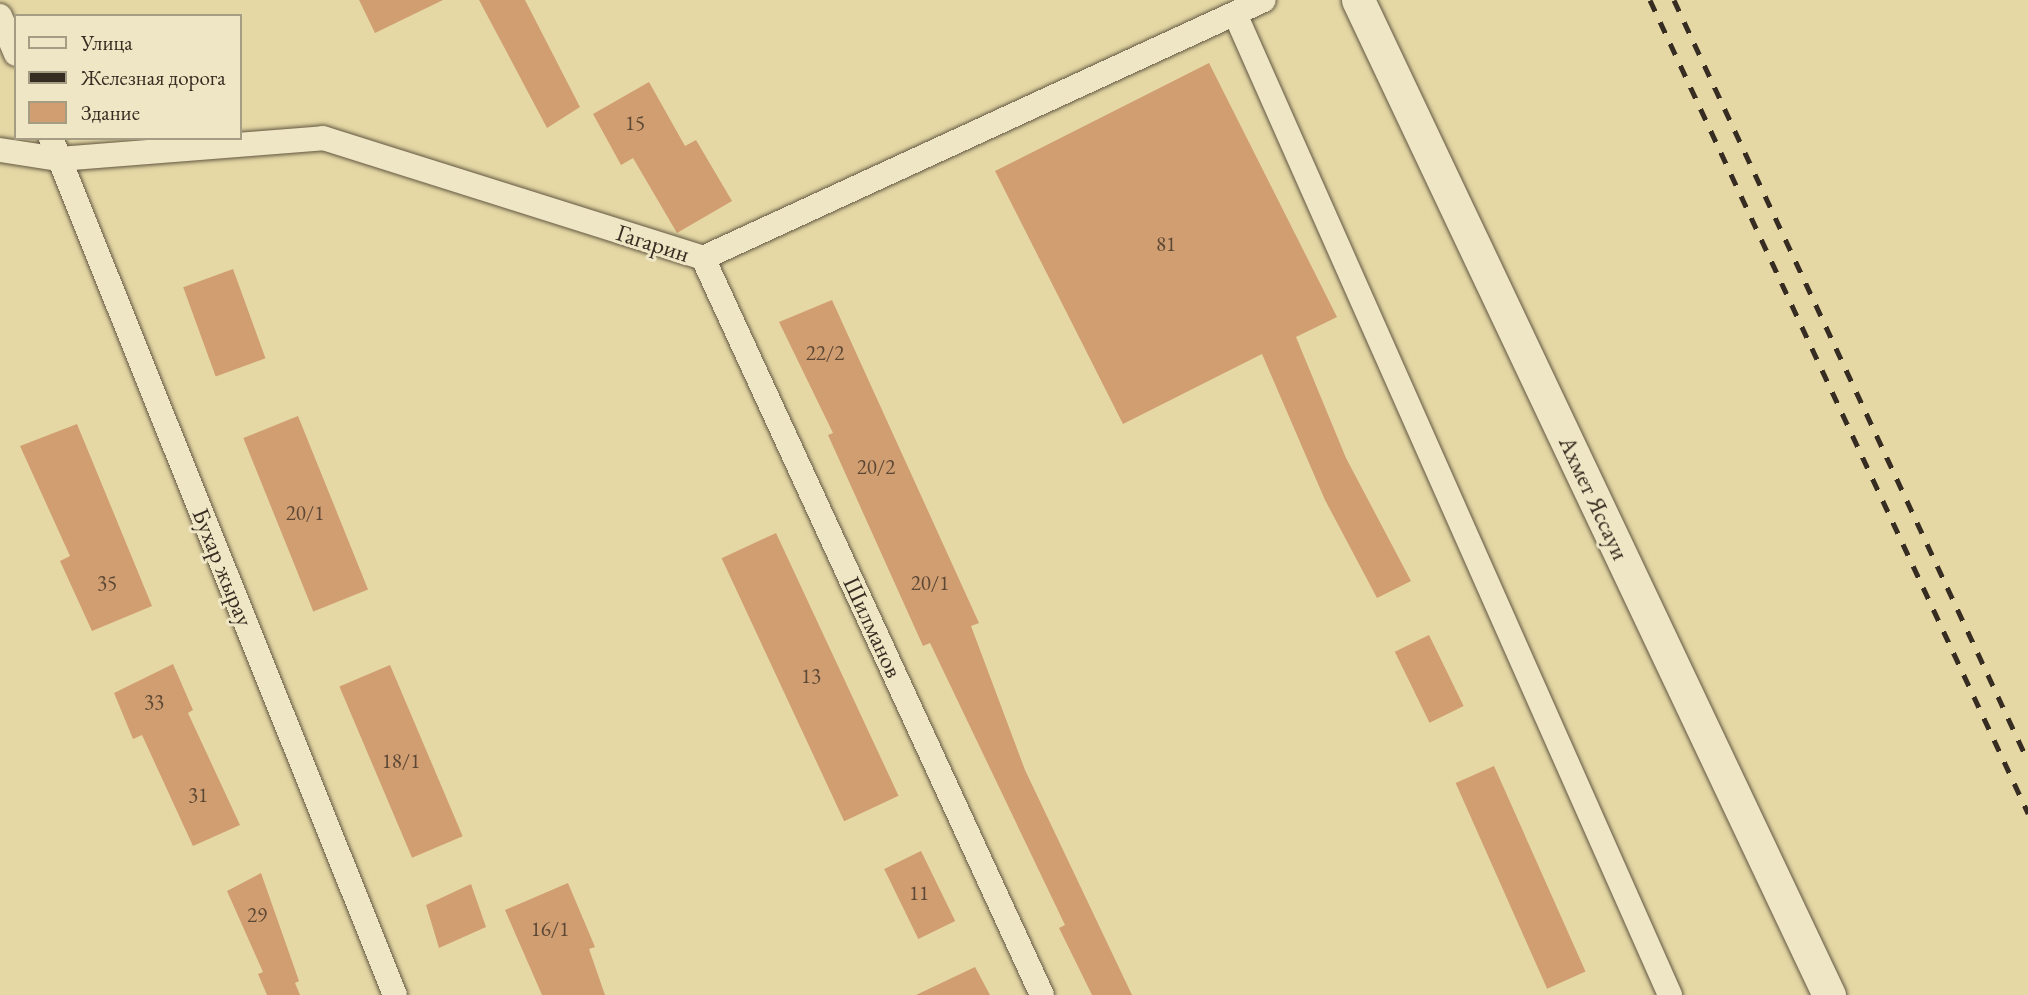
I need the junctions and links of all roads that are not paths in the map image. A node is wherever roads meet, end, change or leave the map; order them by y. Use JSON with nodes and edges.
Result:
{"nodes":[{"id":1,"x":1264,"y":0,"type":"edge"},
{"id":2,"x":1358,"y":0,"type":"edge"},
{"id":3,"x":0,"y":16,"type":"edge"},
{"id":4,"x":1236,"y":16,"type":"junction"},
{"id":5,"x":14,"y":49,"type":"edge"},
{"id":6,"x":55,"y":149,"type":"edge"},
{"id":7,"x":0,"y":150,"type":"edge"},
{"id":8,"x":703,"y":258,"type":"junction"},
{"id":9,"x":396,"y":995,"type":"edge"},
{"id":10,"x":1042,"y":995,"type":"edge"},
{"id":11,"x":1670,"y":995,"type":"edge"},
{"id":12,"x":1829,"y":995,"type":"edge"}],
"edges":[{"from":1,"to":4,"type":"street","name":"Гагарин"},
{"from":2,"to":12,"type":"main road","name":"Ахмет Яссауи"},
{"from":3,"to":5,"type":"street"},
{"from":4,"to":8,"type":"street","name":"Гагарин"},
{"from":4,"to":11,"type":"street"},
{"from":6,"to":7,"type":"street","name":"Гагарин"},
{"from":6,"to":8,"type":"street","name":"Гагарин"},
{"from":6,"to":9,"type":"street","name":"Бухар жырау"},
{"from":8,"to":10,"type":"street","name":"Шилманов"}]}
